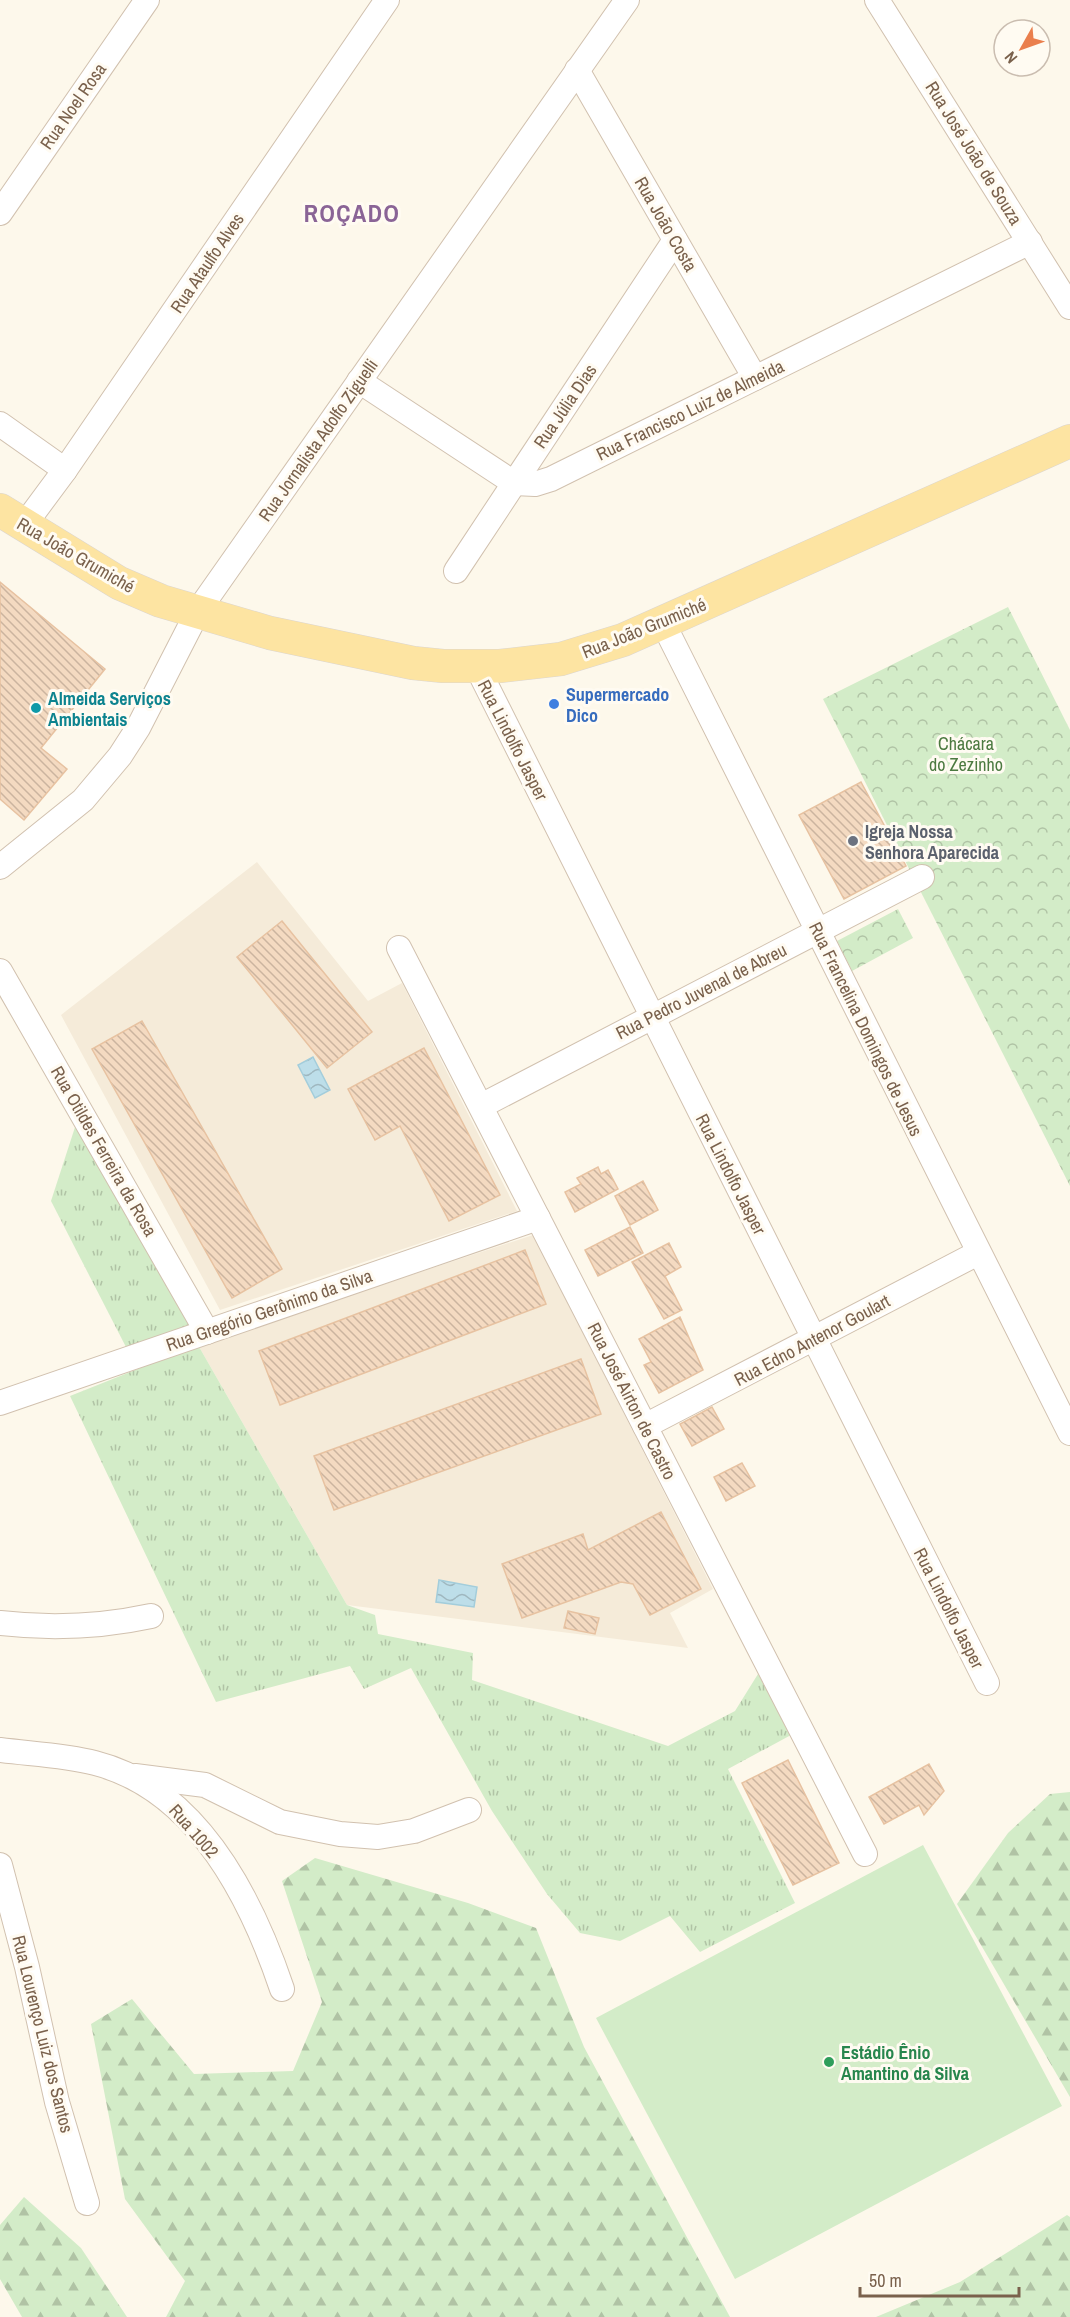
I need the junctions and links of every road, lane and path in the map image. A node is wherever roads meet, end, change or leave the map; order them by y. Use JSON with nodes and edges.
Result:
{"nodes":[{"id":1,"x":147,"y":0,"type":"edge"},
{"id":2,"x":387,"y":0,"type":"edge"},
{"id":3,"x":627,"y":0,"type":"edge"},
{"id":4,"x":877,"y":0,"type":"edge"},
{"id":5,"x":578,"y":70,"type":"junction"},
{"id":6,"x":0,"y":213,"type":"edge"},
{"id":7,"x":675,"y":240,"type":"junction"},
{"id":8,"x":1029,"y":242,"type":"junction"},
{"id":9,"x":1070,"y":307,"type":"edge"},
{"id":10,"x":755,"y":378,"type":"junction"},
{"id":11,"x":359,"y":381,"type":"junction"},
{"id":12,"x":0,"y":424,"type":"edge"},
{"id":13,"x":1070,"y":441,"type":"edge"},
{"id":14,"x":65,"y":470,"type":"junction"},
{"id":15,"x":514,"y":483,"type":"junction"},
{"id":16,"x":12,"y":517,"type":"edge"},
{"id":17,"x":456,"y":571,"type":"dead end"},
{"id":18,"x":198,"y":610,"type":"junction"},
{"id":19,"x":663,"y":623,"type":"junction"},
{"id":20,"x":476,"y":665,"type":"junction"},
{"id":21,"x":0,"y":867,"type":"edge"},
{"id":22,"x":922,"y":877,"type":"dead end"},
{"id":23,"x":818,"y":931,"type":"junction"},
{"id":24,"x":399,"y":948,"type":"dead end"},
{"id":25,"x":0,"y":971,"type":"edge"},
{"id":26,"x":652,"y":1017,"type":"junction"},
{"id":27,"x":481,"y":1106,"type":"junction"},
{"id":28,"x":538,"y":1218,"type":"junction"},
{"id":29,"x":978,"y":1253,"type":"junction"},
{"id":30,"x":207,"y":1332,"type":"junction"},
{"id":31,"x":814,"y":1339,"type":"junction"},
{"id":32,"x":0,"y":1403,"type":"edge"},
{"id":33,"x":645,"y":1426,"type":"junction"},
{"id":34,"x":1070,"y":1433,"type":"edge"},
{"id":35,"x":152,"y":1616,"type":"dead end"},
{"id":36,"x":0,"y":1623,"type":"edge"},
{"id":37,"x":987,"y":1683,"type":"dead end"},
{"id":38,"x":0,"y":1750,"type":"edge"},
{"id":39,"x":127,"y":1775,"type":"junction"},
{"id":40,"x":469,"y":1810,"type":"dead end"},
{"id":41,"x":864,"y":1854,"type":"dead end"},
{"id":42,"x":0,"y":1865,"type":"edge"},
{"id":43,"x":282,"y":1989,"type":"dead end"},
{"id":44,"x":87,"y":2203,"type":"dead end"}],
"edges":[{"from":1,"to":6,"type":"street","name":"Rua Noel Rosa"},
{"from":2,"to":14,"type":"street","name":"Rua Ataulfo Alves"},
{"from":3,"to":5,"type":"street","name":"Rua Jornalista Adolfo Ziguelli"},
{"from":4,"to":8,"type":"street","name":"Rua José João de Souza"},
{"from":5,"to":7,"type":"street","name":"Rua João Costa"},
{"from":5,"to":11,"type":"street","name":"Rua Jornalista Adolfo Ziguelli"},
{"from":7,"to":10,"type":"street","name":"Rua João Costa"},
{"from":7,"to":15,"type":"street","name":"Rua Júlia Dias"},
{"from":8,"to":9,"type":"street","name":"Rua José João de Souza"},
{"from":8,"to":10,"type":"street","name":"Rua Francisco Luiz de Almeida"},
{"from":10,"to":15,"type":"street","name":"Rua Francisco Luiz de Almeida"},
{"from":11,"to":15,"type":"street"},
{"from":11,"to":18,"type":"street","name":"Rua Jornalista Adolfo Ziguelli"},
{"from":12,"to":14,"type":"street"},
{"from":13,"to":19,"type":"main road","name":"Rua João Grumiché"},
{"from":14,"to":16,"type":"street","name":"Rua Ataulfo Alves"},
{"from":15,"to":17,"type":"street","name":"Rua Júlia Dias"},
{"from":16,"to":18,"type":"main road","name":"Rua João Grumiché"},
{"from":18,"to":20,"type":"main road","name":"Rua João Grumiché"},
{"from":18,"to":21,"type":"street","name":"Rua Jornalista Adolfo Ziguelli"},
{"from":19,"to":20,"type":"main road","name":"Rua João Grumiché"},
{"from":19,"to":23,"type":"street","name":"Rua Francelina Domingos de Jesus"},
{"from":20,"to":26,"type":"street","name":"Rua Lindolfo Jasper"},
{"from":22,"to":23,"type":"street","name":"Rua Pedro Juvenal de Abreu"},
{"from":23,"to":26,"type":"street","name":"Rua Pedro Juvenal de Abreu"},
{"from":23,"to":29,"type":"street","name":"Rua Francelina Domingos de Jesus"},
{"from":24,"to":27,"type":"street","name":"Rua José Airton de Castro"},
{"from":25,"to":30,"type":"street","name":"Rua Otildes Ferreira da Rosa"},
{"from":26,"to":27,"type":"street","name":"Rua Pedro Juvenal de Abreu"},
{"from":26,"to":31,"type":"street","name":"Rua Lindolfo Jasper"},
{"from":27,"to":28,"type":"street","name":"Rua José Airton de Castro"},
{"from":28,"to":30,"type":"street","name":"Rua Gregório Gerônimo da Silva"},
{"from":28,"to":33,"type":"street","name":"Rua José Airton de Castro"},
{"from":29,"to":31,"type":"street","name":"Rua Edno Antenor Goulart"},
{"from":29,"to":34,"type":"street","name":"Rua Francelina Domingos de Jesus"},
{"from":30,"to":32,"type":"street","name":"Rua Gregório Gerônimo da Silva"},
{"from":31,"to":33,"type":"street","name":"Rua Edno Antenor Goulart"},
{"from":31,"to":37,"type":"street","name":"Rua Lindolfo Jasper"},
{"from":33,"to":41,"type":"street","name":"Rua José Airton de Castro"},
{"from":35,"to":36,"type":"street"},
{"from":38,"to":39,"type":"street","name":"Rua 1002"},
{"from":39,"to":40,"type":"street"},
{"from":39,"to":43,"type":"street","name":"Rua 1002"},
{"from":42,"to":44,"type":"street","name":"Rua Lourenço Luiz dos Santos"}]}
